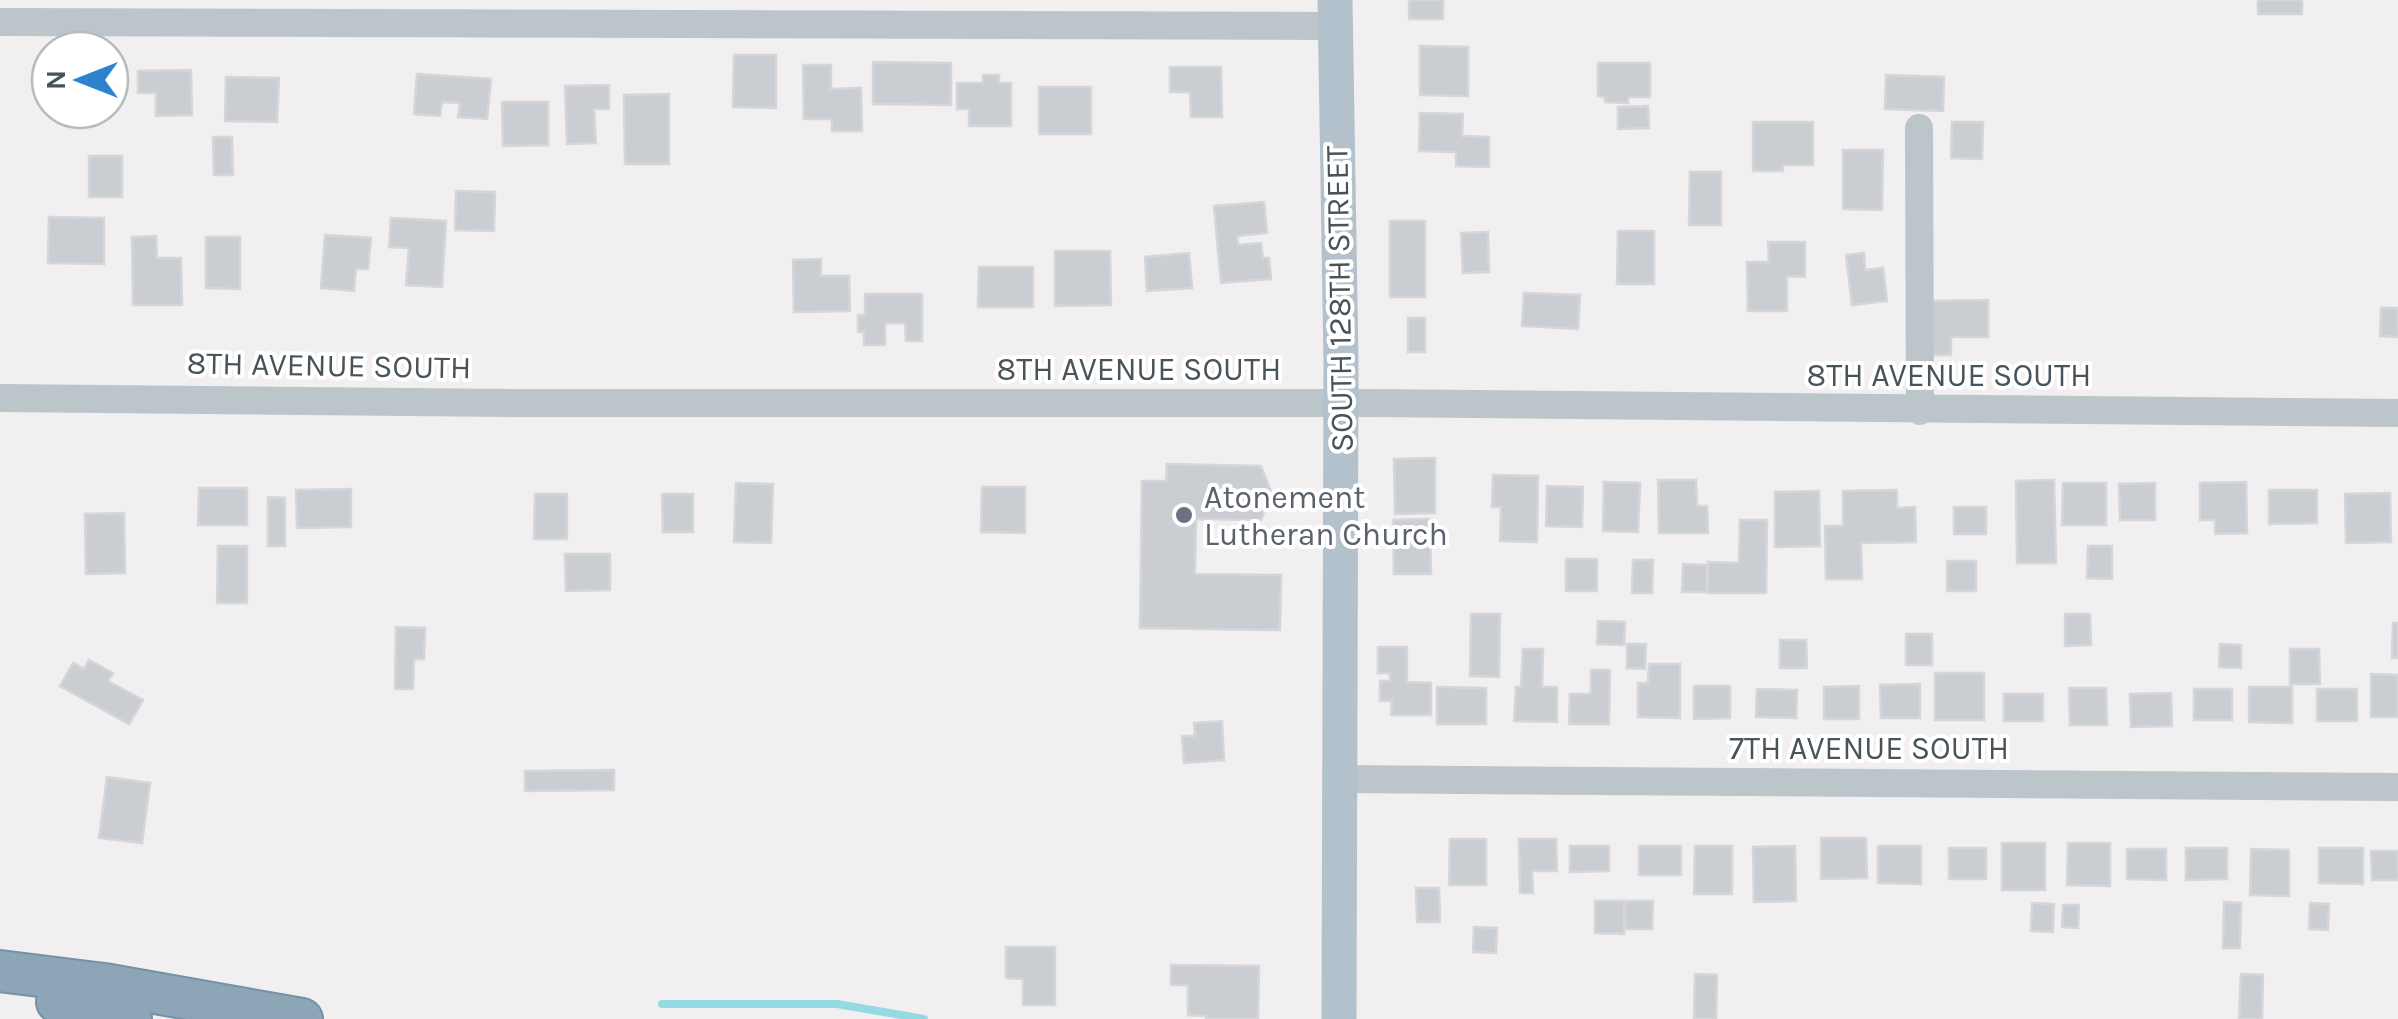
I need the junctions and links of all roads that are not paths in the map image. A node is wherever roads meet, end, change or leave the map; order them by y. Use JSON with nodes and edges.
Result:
{"nodes":[{"id":1,"x":1335,"y":13,"type":"edge"},
{"id":2,"x":0,"y":22,"type":"edge"},
{"id":3,"x":1919,"y":128,"type":"dead end"},
{"id":4,"x":0,"y":398,"type":"edge"},
{"id":5,"x":1341,"y":404,"type":"junction"},
{"id":6,"x":1920,"y":411,"type":"junction"},
{"id":7,"x":2398,"y":413,"type":"edge"},
{"id":8,"x":1340,"y":779,"type":"junction"},
{"id":9,"x":2398,"y":787,"type":"edge"},
{"id":10,"x":0,"y":971,"type":"edge"},
{"id":11,"x":0,"y":988,"type":"edge"},
{"id":12,"x":131,"y":1019,"type":"edge"},
{"id":13,"x":302,"y":1019,"type":"edge"},
{"id":14,"x":1339,"y":1019,"type":"edge"}],
"edges":[{"from":1,"to":2,"type":"street"},
{"from":1,"to":5,"type":"main road","name":"SOUTH 128TH STREET"},
{"from":3,"to":6,"type":"street"},
{"from":4,"to":5,"type":"street","name":"8TH AVENUE SOUTH"},
{"from":5,"to":6,"type":"street","name":"8TH AVENUE SOUTH"},
{"from":5,"to":8,"type":"main road","name":"SOUTH 128TH STREET"},
{"from":6,"to":7,"type":"street","name":"8TH AVENUE SOUTH"},
{"from":8,"to":9,"type":"street","name":"7TH AVENUE SOUTH"},
{"from":8,"to":14,"type":"main road","name":"SOUTH 128TH STREET"},
{"from":10,"to":13,"type":"highway"},
{"from":11,"to":12,"type":"highway"}]}
